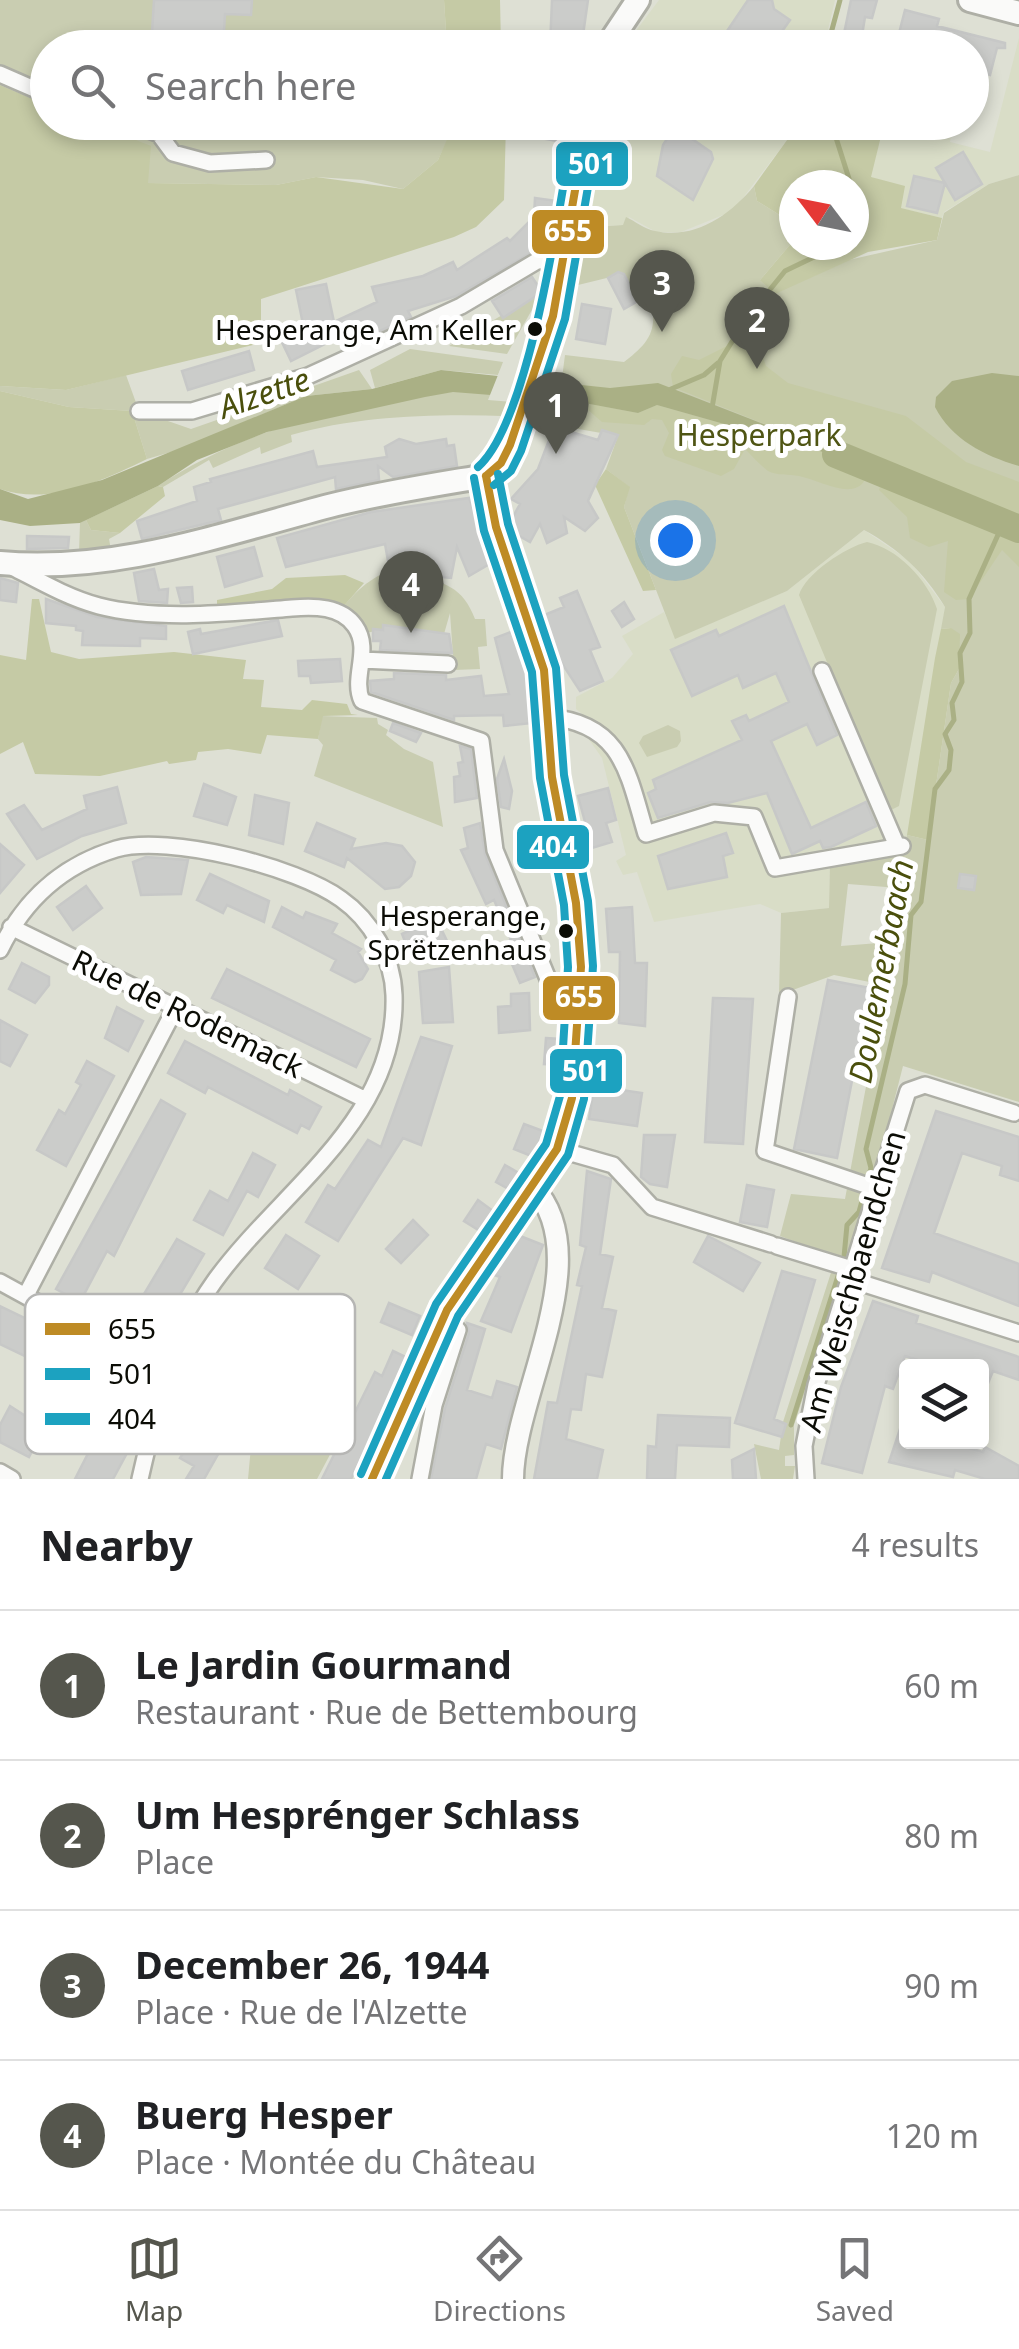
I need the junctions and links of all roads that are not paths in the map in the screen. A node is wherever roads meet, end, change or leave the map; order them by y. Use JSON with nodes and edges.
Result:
{"nodes":[{"id":1,"x":638,"y":0,"type":"edge"},
{"id":2,"x":970,"y":0,"type":"edge"},
{"id":3,"x":1019,"y":13,"type":"edge"},
{"id":4,"x":618,"y":30,"type":"edge"},
{"id":5,"x":0,"y":74,"type":"edge"},
{"id":6,"x":30,"y":87,"type":"edge"},
{"id":7,"x":163,"y":140,"type":"edge"},
{"id":8,"x":584,"y":140,"type":"edge"},
{"id":9,"x":266,"y":160,"type":"dead end"},
{"id":10,"x":564,"y":260,"type":"junction"},
{"id":11,"x":139,"y":412,"type":"dead end"},
{"id":12,"x":486,"y":476,"type":"junction"},
{"id":13,"x":2,"y":563,"type":"edge"},
{"id":14,"x":362,"y":660,"type":"junction"},
{"id":15,"x":448,"y":664,"type":"dead end"},
{"id":16,"x":822,"y":671,"type":"dead end"},
{"id":17,"x":548,"y":717,"type":"junction"},
{"id":18,"x":10,"y":927,"type":"junction"},
{"id":19,"x":0,"y":950,"type":"edge"},
{"id":20,"x":788,"y":997,"type":"dead end"},
{"id":21,"x":176,"y":1007,"type":"junction"},
{"id":22,"x":580,"y":1020,"type":"junction"},
{"id":23,"x":366,"y":1100,"type":"junction"},
{"id":24,"x":1014,"y":1112,"type":"dead end"},
{"id":25,"x":556,"y":1148,"type":"junction"},
{"id":26,"x":533,"y":1187,"type":"junction"},
{"id":27,"x":876,"y":1189,"type":"junction"},
{"id":28,"x":846,"y":1270,"type":"junction"},
{"id":29,"x":0,"y":1282,"type":"edge"},
{"id":30,"x":25,"y":1294,"type":"edge"},
{"id":31,"x":27,"y":1294,"type":"edge"},
{"id":32,"x":208,"y":1294,"type":"edge"},
{"id":33,"x":458,"y":1330,"type":"dead end"},
{"id":34,"x":1019,"y":1332,"type":"edge"},
{"id":35,"x":146,"y":1454,"type":"edge"},
{"id":36,"x":0,"y":1472,"type":"edge"},
{"id":37,"x":12,"y":1479,"type":"edge"},
{"id":38,"x":140,"y":1479,"type":"edge"},
{"id":39,"x":372,"y":1479,"type":"edge"},
{"id":40,"x":420,"y":1479,"type":"edge"},
{"id":41,"x":513,"y":1479,"type":"edge"},
{"id":42,"x":806,"y":1479,"type":"edge"}],
"edges":[{"from":1,"to":4,"type":"main road"},
{"from":2,"to":3,"type":"main road"},
{"from":5,"to":6,"type":"street"},
{"from":7,"to":9,"type":"street"},
{"from":8,"to":10,"type":"main road"},
{"from":10,"to":11,"type":"street"},
{"from":10,"to":12,"type":"main road"},
{"from":12,"to":13,"type":"main road"},
{"from":12,"to":17,"type":"main road"},
{"from":13,"to":14,"type":"street"},
{"from":14,"to":15,"type":"street"},
{"from":14,"to":22,"type":"street"},
{"from":16,"to":17,"type":"street"},
{"from":17,"to":22,"type":"main road"},
{"from":18,"to":19,"type":"street"},
{"from":18,"to":21,"type":"street","name":"Rue de Rodemack"},
{"from":18,"to":23,"type":"street"},
{"from":20,"to":27,"type":"street"},
{"from":21,"to":23,"type":"street","name":"Rue de Rodemack"},
{"from":21,"to":31,"type":"street"},
{"from":22,"to":25,"type":"main road"},
{"from":23,"to":32,"type":"street"},
{"from":24,"to":27,"type":"street","name":"Am Weischbaendchen"},
{"from":25,"to":26,"type":"main road"},
{"from":25,"to":28,"type":"street"},
{"from":26,"to":39,"type":"main road"},
{"from":26,"to":41,"type":"main road"},
{"from":27,"to":28,"type":"street","name":"Am Weischbaendchen"},
{"from":28,"to":34,"type":"street"},
{"from":28,"to":42,"type":"street","name":"Am Weischbaendchen"},
{"from":29,"to":30,"type":"street"},
{"from":33,"to":40,"type":"street"},
{"from":35,"to":38,"type":"street"},
{"from":36,"to":37,"type":"street"}]}
